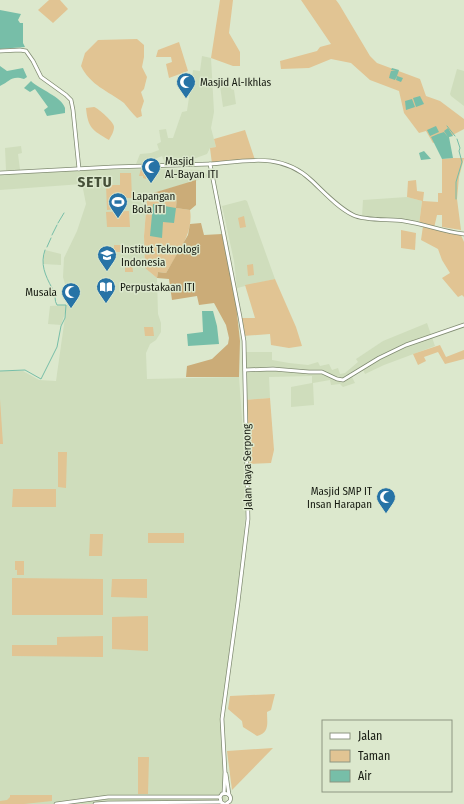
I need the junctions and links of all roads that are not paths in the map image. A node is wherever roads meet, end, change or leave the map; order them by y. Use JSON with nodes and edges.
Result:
{"nodes":[{"id":1,"x":0,"y":51,"type":"edge"},
{"id":2,"x":210,"y":164,"type":"junction"},
{"id":3,"x":78,"y":168,"type":"junction"},
{"id":4,"x":0,"y":173,"type":"edge"},
{"id":5,"x":464,"y":234,"type":"edge"},
{"id":6,"x":464,"y":325,"type":"edge"},
{"id":7,"x":245,"y":370,"type":"junction"},
{"id":8,"x":225,"y":772,"type":"junction"},
{"id":9,"x":224,"y":793,"type":"junction"},
{"id":10,"x":229,"y":795,"type":"junction"},
{"id":11,"x":220,"y":797,"type":"junction"},
{"id":12,"x":224,"y":803,"type":"edge"},
{"id":13,"x":230,"y":803,"type":"edge"},
{"id":14,"x":56,"y":804,"type":"edge"},
{"id":15,"x":95,"y":804,"type":"edge"}],
"edges":[{"from":1,"to":3,"type":"main road"},
{"from":2,"to":3,"type":"main road"},
{"from":2,"to":5,"type":"main road"},
{"from":2,"to":7,"type":"main road","name":"Jalan Raya Serpong"},
{"from":3,"to":4,"type":"main road"},
{"from":6,"to":7,"type":"main road"},
{"from":7,"to":8,"type":"main road","name":"Jalan Raya Serpong"},
{"from":8,"to":9,"type":"main road","name":"Jalan Raya Serpong"},
{"from":8,"to":10,"type":"main road","name":"Jalan Raya Serpong"},
{"from":9,"to":10,"type":"main road"},
{"from":9,"to":11,"type":"main road"},
{"from":10,"to":13,"type":"main road"},
{"from":11,"to":12,"type":"main road"},
{"from":11,"to":14,"type":"main road"},
{"from":12,"to":13,"type":"main road"},
{"from":12,"to":15,"type":"main road"}]}
